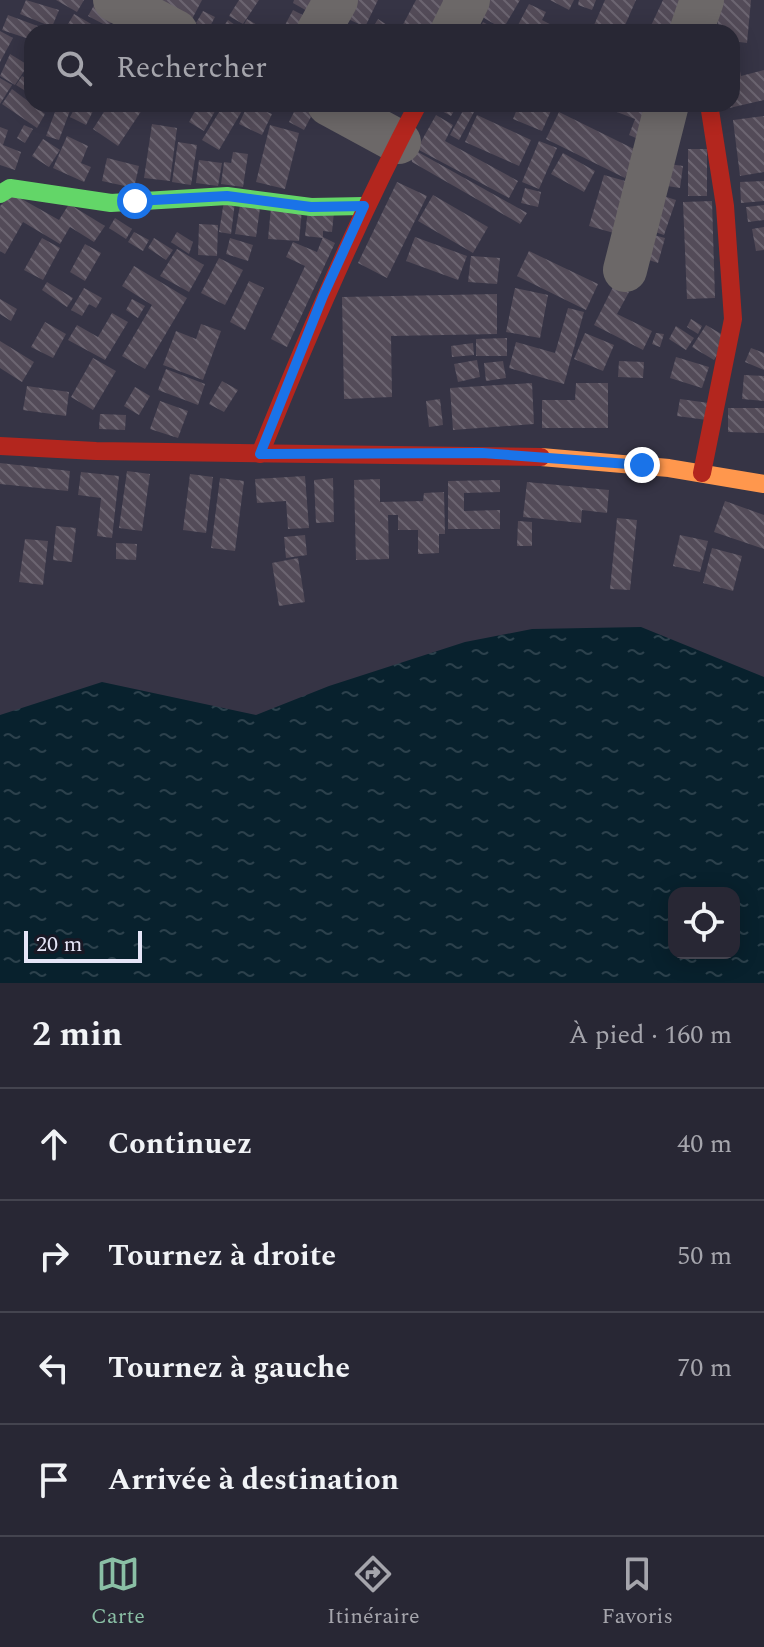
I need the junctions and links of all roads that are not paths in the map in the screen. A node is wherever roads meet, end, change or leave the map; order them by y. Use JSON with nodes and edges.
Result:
{"nodes":[{"id":1,"x":115,"y":0,"type":"edge"},
{"id":2,"x":336,"y":0,"type":"edge"},
{"id":3,"x":468,"y":0,"type":"edge"},
{"id":4,"x":702,"y":0,"type":"edge"},
{"id":5,"x":161,"y":24,"type":"edge"},
{"id":6,"x":322,"y":24,"type":"edge"},
{"id":7,"x":456,"y":24,"type":"edge"},
{"id":8,"x":694,"y":24,"type":"edge"},
{"id":9,"x":363,"y":112,"type":"edge"},
{"id":10,"x":665,"y":112,"type":"edge"},
{"id":11,"x":710,"y":112,"type":"edge"},
{"id":12,"x":409,"y":123,"type":"edge"},
{"id":13,"x":0,"y":194,"type":"edge"},
{"id":14,"x":364,"y":206,"type":"junction"},
{"id":15,"x":625,"y":270,"type":"dead end"},
{"id":16,"x":0,"y":446,"type":"edge"},
{"id":17,"x":260,"y":454,"type":"junction"},
{"id":18,"x":702,"y":473,"type":"junction"},
{"id":19,"x":764,"y":484,"type":"edge"}],
"edges":[{"from":1,"to":5,"type":"street"},
{"from":2,"to":6,"type":"street"},
{"from":3,"to":7,"type":"street"},
{"from":4,"to":8,"type":"street"},
{"from":9,"to":12,"type":"street"},
{"from":10,"to":15,"type":"street"},
{"from":11,"to":18,"type":"street"},
{"from":12,"to":14,"type":"street"},
{"from":13,"to":14,"type":"street"},
{"from":14,"to":17,"type":"street"},
{"from":16,"to":17,"type":"street"},
{"from":17,"to":18,"type":"street"},
{"from":18,"to":19,"type":"street"}]}
